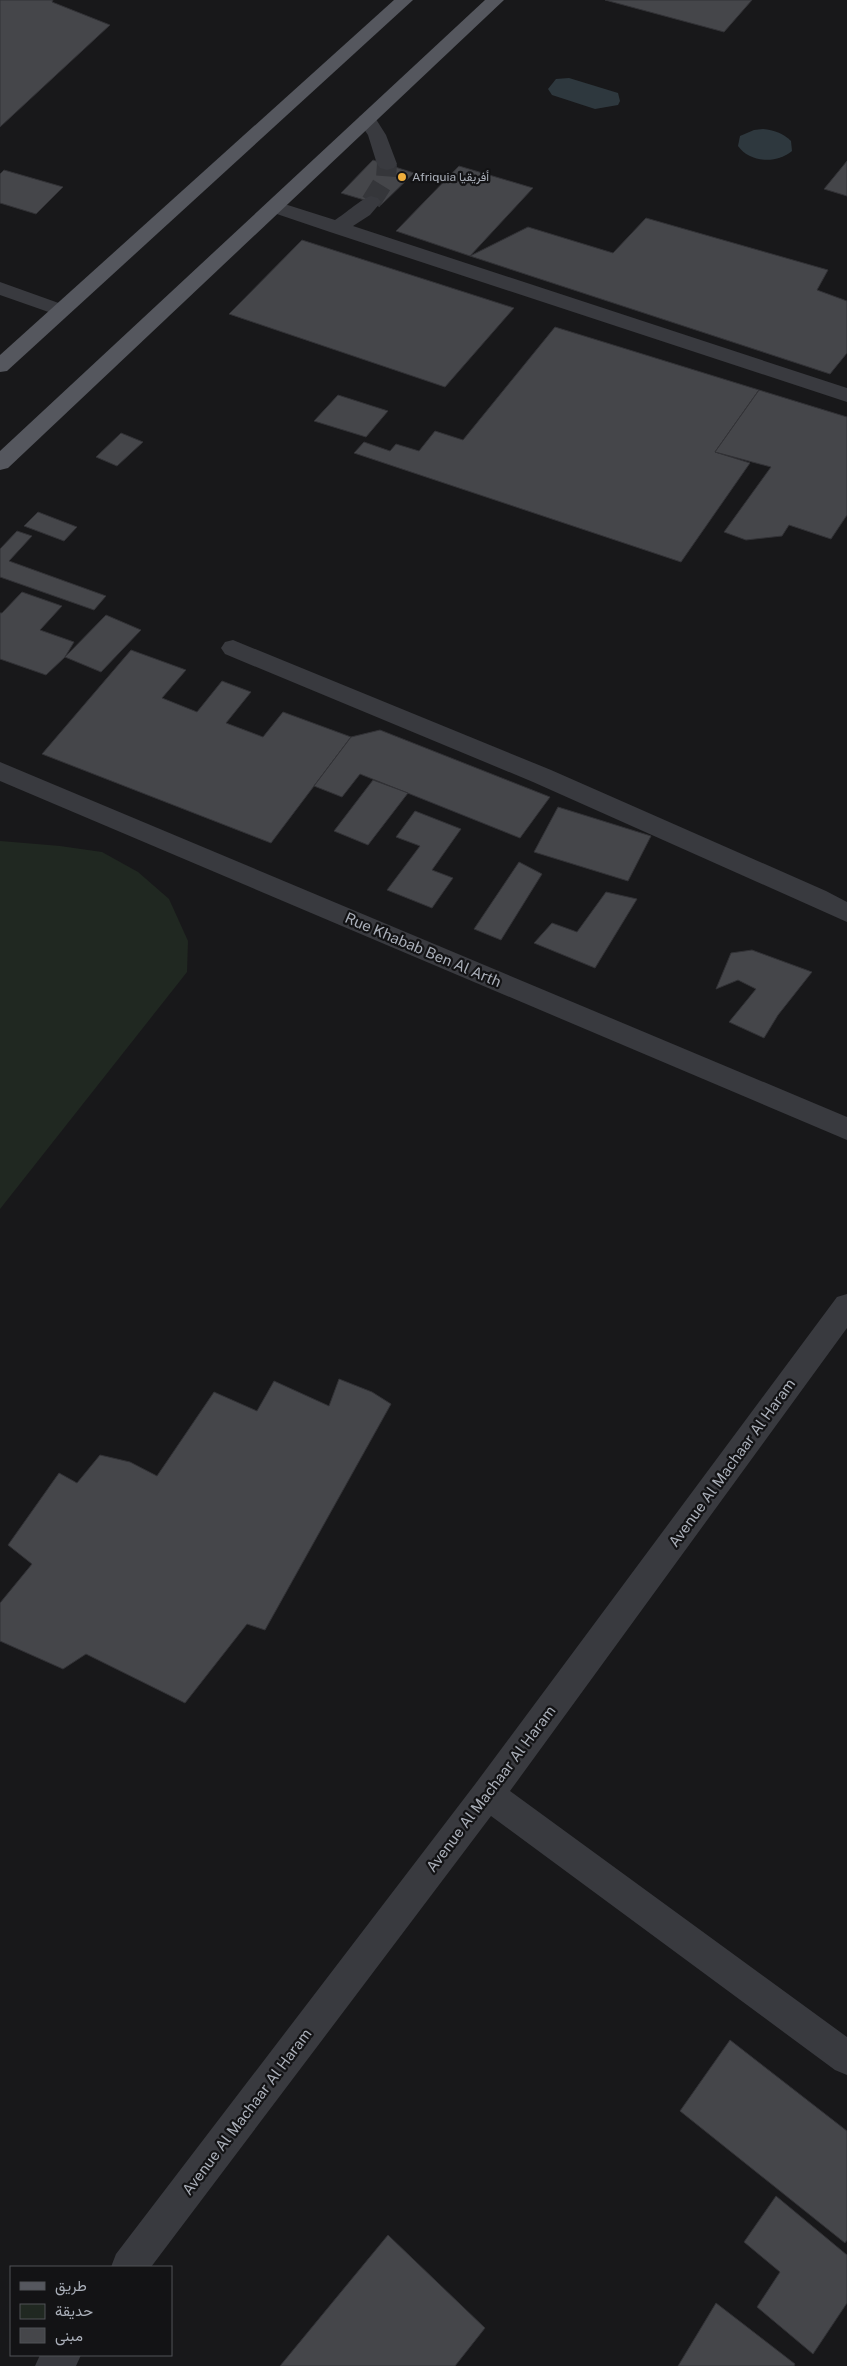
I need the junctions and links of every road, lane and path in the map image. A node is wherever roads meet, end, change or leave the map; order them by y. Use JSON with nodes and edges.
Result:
{"nodes":[{"id":1,"x":404,"y":0,"type":"edge"},
{"id":2,"x":495,"y":0,"type":"edge"},
{"id":3,"x":367,"y":120,"type":"junction"},
{"id":4,"x":387,"y":164,"type":"tunnel mouth"},
{"id":5,"x":371,"y":202,"type":"tunnel mouth"},
{"id":6,"x":274,"y":207,"type":"junction"},
{"id":7,"x":337,"y":228,"type":"junction"},
{"id":8,"x":0,"y":288,"type":"edge"},
{"id":9,"x":60,"y":310,"type":"junction"},
{"id":10,"x":0,"y":366,"type":"edge"},
{"id":11,"x":847,"y":395,"type":"edge"},
{"id":12,"x":0,"y":463,"type":"edge"},
{"id":13,"x":234,"y":648,"type":"dead end"},
{"id":14,"x":0,"y":771,"type":"edge"},
{"id":15,"x":847,"y":913,"type":"edge"},
{"id":16,"x":847,"y":1129,"type":"edge"},
{"id":17,"x":847,"y":1306,"type":"edge"},
{"id":18,"x":488,"y":1794,"type":"junction"},
{"id":19,"x":847,"y":2058,"type":"edge"},
{"id":20,"x":130,"y":2266,"type":"edge"}],
"edges":[{"from":1,"to":9,"type":"main road"},
{"from":2,"to":3,"type":"main road"},
{"from":3,"to":4,"type":"street"},
{"from":3,"to":6,"type":"main road"},
{"from":5,"to":7,"type":"street"},
{"from":6,"to":7,"type":"street"},
{"from":6,"to":12,"type":"main road"},
{"from":7,"to":11,"type":"street"},
{"from":8,"to":9,"type":"street"},
{"from":9,"to":10,"type":"main road"},
{"from":13,"to":15,"type":"street"},
{"from":14,"to":16,"type":"street","name":"Rue Khabab Ben Al Arth"},
{"from":17,"to":18,"type":"street","name":"Avenue Al Machaar Al Haram"},
{"from":18,"to":19,"type":"street"},
{"from":18,"to":20,"type":"street","name":"Avenue Al Machaar Al Haram"}]}
